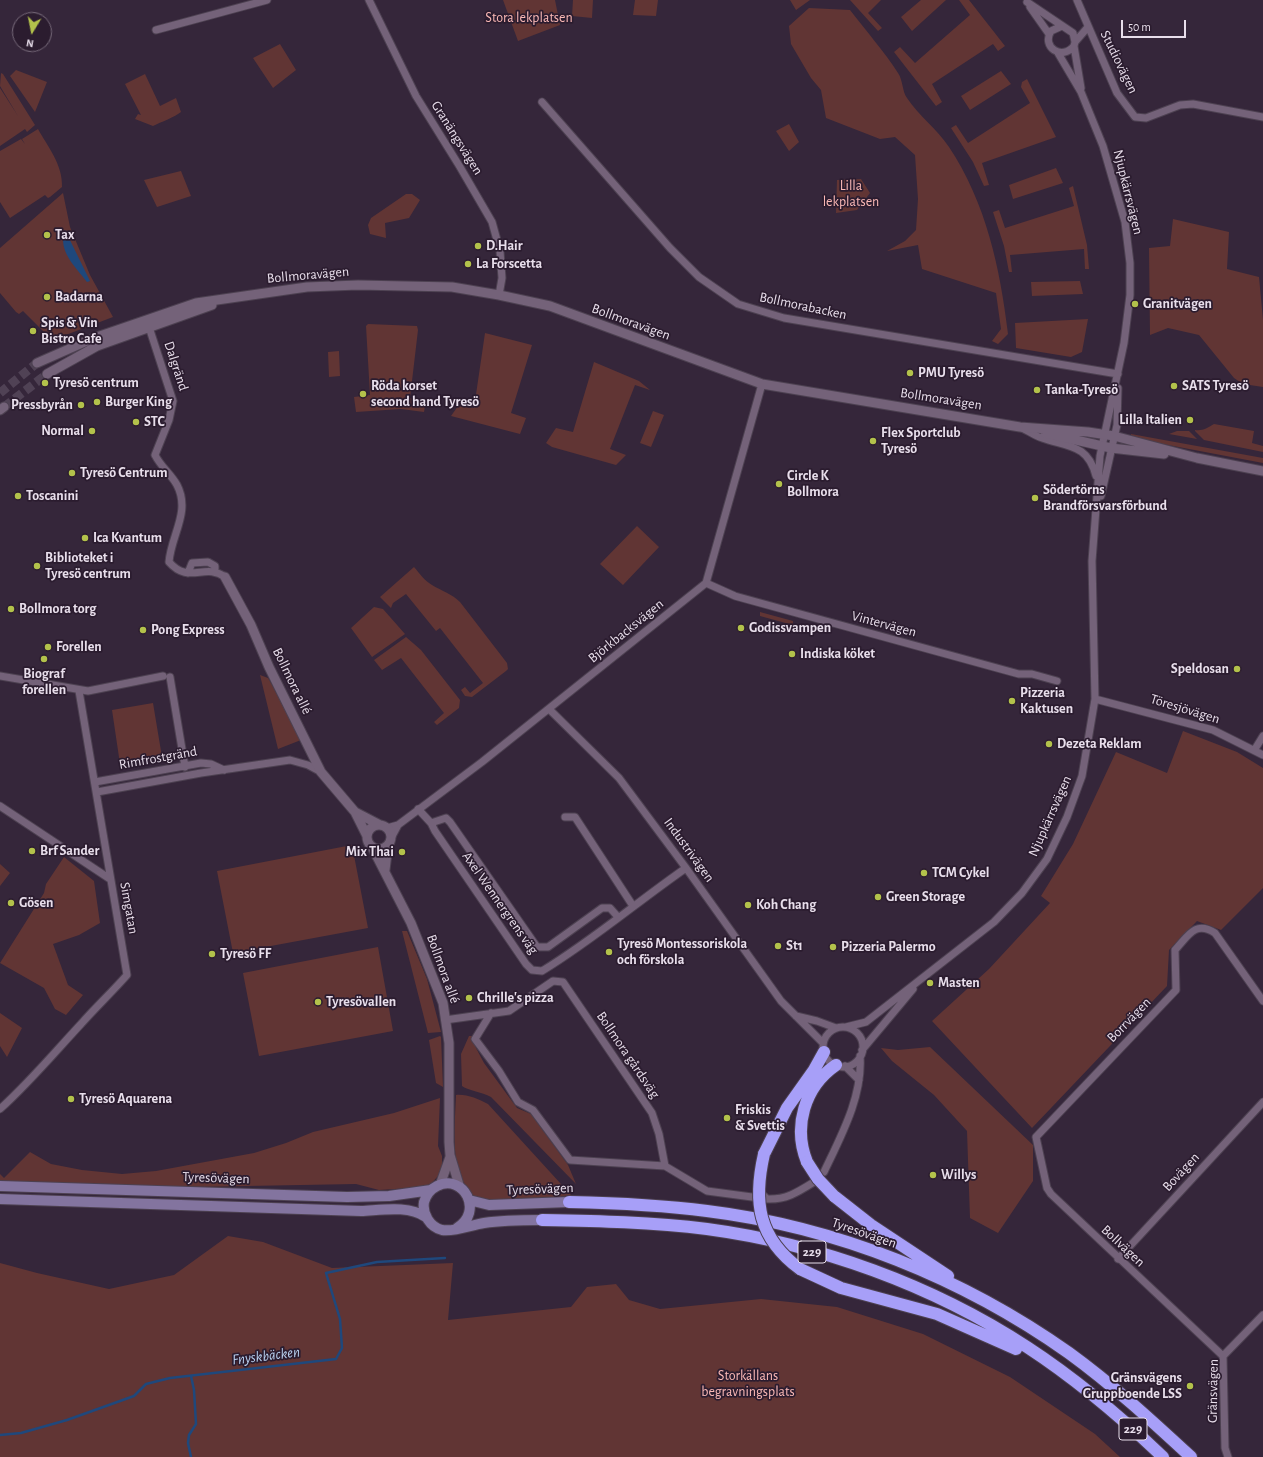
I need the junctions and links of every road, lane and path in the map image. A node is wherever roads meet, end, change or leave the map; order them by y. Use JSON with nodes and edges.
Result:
{"nodes":[{"id":1,"x":266,"y":0,"type":"edge"},
{"id":2,"x":370,"y":0,"type":"edge"},
{"id":3,"x":1026,"y":1,"type":"edge"},
{"id":4,"x":1078,"y":3,"type":"edge"},
{"id":5,"x":1062,"y":26,"type":"junction"},
{"id":6,"x":1088,"y":27,"type":"junction"},
{"id":7,"x":156,"y":30,"type":"dead end"},
{"id":8,"x":1070,"y":30,"type":"junction"},
{"id":9,"x":1049,"y":34,"type":"junction"},
{"id":10,"x":1074,"y":44,"type":"junction"},
{"id":11,"x":1058,"y":53,"type":"junction"},
{"id":12,"x":1081,"y":92,"type":"junction"},
{"id":13,"x":542,"y":102,"type":"dead end"},
{"id":14,"x":1263,"y":117,"type":"edge"},
{"id":15,"x":499,"y":295,"type":"junction"},
{"id":16,"x":148,"y":322,"type":"junction"},
{"id":17,"x":37,"y":363,"type":"tunnel mouth"},
{"id":18,"x":46,"y":374,"type":"tunnel mouth"},
{"id":19,"x":1118,"y":374,"type":"junction"},
{"id":20,"x":762,"y":384,"type":"junction"},
{"id":21,"x":1020,"y":426,"type":"junction"},
{"id":22,"x":1104,"y":435,"type":"junction"},
{"id":23,"x":1114,"y":436,"type":"junction"},
{"id":24,"x":1102,"y":446,"type":"junction"},
{"id":25,"x":1111,"y":448,"type":"junction"},
{"id":26,"x":1197,"y":458,"type":"junction"},
{"id":27,"x":1263,"y":471,"type":"edge"},
{"id":28,"x":1098,"y":482,"type":"junction"},
{"id":29,"x":1096,"y":515,"type":"junction"},
{"id":30,"x":225,"y":577,"type":"joint"},
{"id":31,"x":706,"y":583,"type":"junction"},
{"id":32,"x":0,"y":676,"type":"edge"},
{"id":33,"x":1057,"y":682,"type":"dead end"},
{"id":34,"x":79,"y":690,"type":"junction"},
{"id":35,"x":1095,"y":699,"type":"junction"},
{"id":36,"x":549,"y":709,"type":"junction"},
{"id":37,"x":1263,"y":736,"type":"edge"},
{"id":38,"x":1255,"y":749,"type":"junction"},
{"id":39,"x":1263,"y":755,"type":"edge"},
{"id":40,"x":185,"y":767,"type":"junction"},
{"id":41,"x":224,"y":770,"type":"junction"},
{"id":42,"x":321,"y":772,"type":"junction"},
{"id":43,"x":95,"y":782,"type":"junction"},
{"id":44,"x":97,"y":792,"type":"junction"},
{"id":45,"x":0,"y":806,"type":"edge"},
{"id":46,"x":418,"y":809,"type":"junction"},
{"id":47,"x":355,"y":812,"type":"junction"},
{"id":48,"x":565,"y":817,"type":"dead end"},
{"id":49,"x":431,"y":822,"type":"junction"},
{"id":50,"x":383,"y":826,"type":"junction"},
{"id":51,"x":398,"y":826,"type":"junction"},
{"id":52,"x":367,"y":836,"type":"junction"},
{"id":53,"x":390,"y":842,"type":"junction"},
{"id":54,"x":372,"y":847,"type":"junction"},
{"id":55,"x":686,"y":868,"type":"junction"},
{"id":56,"x":385,"y":870,"type":"junction"},
{"id":57,"x":110,"y":878,"type":"junction"},
{"id":58,"x":633,"y":906,"type":"junction"},
{"id":59,"x":618,"y":917,"type":"junction"},
{"id":60,"x":921,"y":980,"type":"junction"},
{"id":61,"x":1263,"y":1001,"type":"edge"},
{"id":62,"x":491,"y":1013,"type":"junction"},
{"id":63,"x":796,"y":1016,"type":"junction"},
{"id":64,"x":445,"y":1020,"type":"junction"},
{"id":65,"x":846,"y":1027,"type":"junction"},
{"id":66,"x":836,"y":1028,"type":"junction"},
{"id":67,"x":823,"y":1048,"type":"junction"},
{"id":68,"x":861,"y":1053,"type":"junction"},
{"id":69,"x":840,"y":1066,"type":"junction"},
{"id":70,"x":859,"y":1080,"type":"junction"},
{"id":71,"x":1263,"y":1102,"type":"edge"},
{"id":72,"x":0,"y":1109,"type":"edge"},
{"id":73,"x":1036,"y":1137,"type":"joint"},
{"id":74,"x":450,"y":1156,"type":"junction"},
{"id":75,"x":665,"y":1166,"type":"junction"},
{"id":76,"x":824,"y":1172,"type":"dead end"},
{"id":77,"x":814,"y":1182,"type":"dead end"},
{"id":78,"x":0,"y":1186,"type":"edge"},
{"id":79,"x":436,"y":1187,"type":"junction"},
{"id":80,"x":460,"y":1188,"type":"junction"},
{"id":81,"x":759,"y":1192,"type":"dead end"},
{"id":82,"x":0,"y":1199,"type":"edge"},
{"id":83,"x":767,"y":1199,"type":"junction"},
{"id":84,"x":469,"y":1200,"type":"junction"},
{"id":85,"x":569,"y":1202,"type":"joint"},
{"id":86,"x":426,"y":1217,"type":"junction"},
{"id":87,"x":542,"y":1220,"type":"joint"},
{"id":88,"x":457,"y":1228,"type":"junction"},
{"id":89,"x":1118,"y":1259,"type":"junction"},
{"id":90,"x":977,"y":1297,"type":"junction"},
{"id":91,"x":1263,"y":1315,"type":"edge"},
{"id":92,"x":1223,"y":1356,"type":"junction"},
{"id":93,"x":1057,"y":1368,"type":"junction"},
{"id":94,"x":1164,"y":1457,"type":"edge"},
{"id":95,"x":1191,"y":1457,"type":"edge"},
{"id":96,"x":1228,"y":1457,"type":"edge"}],
"edges":[{"from":1,"to":7,"type":"street"},
{"from":2,"to":15,"type":"street","name":"Granängsvägen"},
{"from":3,"to":5,"type":"street","name":"Njupkärrsvägen"},
{"from":3,"to":9,"type":"street","name":"Njupkärrsvägen"},
{"from":4,"to":6,"type":"street","name":"Studiovägen"},
{"from":5,"to":8,"type":"street","name":"Njupkärrsvägen"},
{"from":5,"to":9,"type":"street"},
{"from":6,"to":8,"type":"street","name":"Studiovägen"},
{"from":6,"to":10,"type":"street","name":"Studiovägen"},
{"from":6,"to":14,"type":"street","name":"Studiovägen"},
{"from":8,"to":10,"type":"street","name":"Njupkärrsvägen"},
{"from":9,"to":11,"type":"street","name":"Njupkärrsvägen"},
{"from":10,"to":11,"type":"street"},
{"from":10,"to":12,"type":"street","name":"Njupkärrsvägen"},
{"from":11,"to":12,"type":"street","name":"Njupkärrsvägen"},
{"from":12,"to":19,"type":"street","name":"Njupkärrsvägen"},
{"from":13,"to":19,"type":"street","name":"Bollmorabacken"},
{"from":15,"to":16,"type":"street","name":"Bollmoravägen"},
{"from":15,"to":20,"type":"street","name":"Bollmoravägen"},
{"from":16,"to":17,"type":"street","name":"Bollmoravägen"},
{"from":16,"to":18,"type":"street","name":"Bollmoravägen"},
{"from":16,"to":30,"type":"street","name":"Dalgränd"},
{"from":19,"to":22,"type":"street","name":"Njupkärrsvägen"},
{"from":19,"to":23,"type":"street","name":"Njupkärrsvägen"},
{"from":20,"to":21,"type":"street","name":"Bollmoravägen"},
{"from":20,"to":31,"type":"street"},
{"from":21,"to":22,"type":"street","name":"Bollmoravägen"},
{"from":21,"to":24,"type":"street","name":"Bollmoravägen"},
{"from":21,"to":28,"type":"street","name":"Bollmoravägen"},
{"from":22,"to":23,"type":"street","name":"Bollmoravägen"},
{"from":22,"to":24,"type":"street","name":"Njupkärrsvägen"},
{"from":23,"to":25,"type":"street","name":"Njupkärrsvägen"},
{"from":23,"to":26,"type":"street","name":"Bollmoravägen"},
{"from":24,"to":25,"type":"street","name":"Bollmoravägen"},
{"from":24,"to":28,"type":"street","name":"Njupkärrsvägen"},
{"from":25,"to":26,"type":"street","name":"Bollmoravägen"},
{"from":25,"to":29,"type":"street","name":"Njupkärrsvägen"},
{"from":26,"to":27,"type":"street","name":"Bollmoravägen"},
{"from":28,"to":29,"type":"street","name":"Njupkärrsvägen"},
{"from":29,"to":35,"type":"street","name":"Njupkärrsvägen"},
{"from":30,"to":42,"type":"street","name":"Bollmora allé"},
{"from":31,"to":33,"type":"street","name":"Vintervägen"},
{"from":31,"to":36,"type":"street","name":"Björkbacksvägen"},
{"from":32,"to":34,"type":"street"},
{"from":34,"to":40,"type":"street"},
{"from":34,"to":43,"type":"street","name":"Simgatan"},
{"from":35,"to":38,"type":"street","name":"Töresjövägen"},
{"from":35,"to":60,"type":"street","name":"Njupkärrsvägen"},
{"from":36,"to":46,"type":"street","name":"Björkbacksvägen"},
{"from":36,"to":55,"type":"street","name":"Industrivägen"},
{"from":37,"to":38,"type":"street"},
{"from":38,"to":39,"type":"street","name":"Töresjövägen"},
{"from":40,"to":41,"type":"street","name":"Rimfrostgränd"},
{"from":40,"to":43,"type":"street","name":"Rimfrostgränd"},
{"from":41,"to":42,"type":"street","name":"Rimfrostgränd"},
{"from":41,"to":44,"type":"street","name":"Rimfrostgränd"},
{"from":42,"to":47,"type":"street","name":"Bollmora allé"},
{"from":43,"to":44,"type":"street","name":"Simgatan"},
{"from":44,"to":57,"type":"street","name":"Simgatan"},
{"from":45,"to":57,"type":"street"},
{"from":46,"to":49,"type":"street","name":"Axel Wennergrens väg"},
{"from":46,"to":51,"type":"street","name":"Björkbacksvägen"},
{"from":47,"to":50,"type":"street","name":"Bollmora allé"},
{"from":47,"to":52,"type":"street","name":"Bollmora allé"},
{"from":48,"to":58,"type":"street"},
{"from":49,"to":59,"type":"street","name":"Axel Wennergrens väg"},
{"from":49,"to":59,"type":"street","name":"Axel Wennergrens väg"},
{"from":50,"to":51,"type":"street"},
{"from":50,"to":52,"type":"street"},
{"from":50,"to":53,"type":"street"},
{"from":51,"to":53,"type":"street","name":"Björkbacksvägen"},
{"from":52,"to":54,"type":"street","name":"Bollmora allé"},
{"from":53,"to":54,"type":"street"},
{"from":53,"to":56,"type":"street"},
{"from":54,"to":56,"type":"street","name":"Bollmora allé"},
{"from":55,"to":58,"type":"street","name":"Axel Wennergrens väg"},
{"from":55,"to":63,"type":"street","name":"Industrivägen"},
{"from":56,"to":64,"type":"street","name":"Bollmora allé"},
{"from":57,"to":72,"type":"street","name":"Simgatan"},
{"from":58,"to":59,"type":"street","name":"Axel Wennergrens väg"},
{"from":60,"to":65,"type":"street","name":"Njupkärrsvägen"},
{"from":60,"to":68,"type":"street","name":"Njupkärrsvägen"},
{"from":61,"to":73,"type":"street","name":"Borrvägen"},
{"from":62,"to":64,"type":"street","name":"Bollmora gårdsväg"},
{"from":62,"to":75,"type":"street"},
{"from":62,"to":75,"type":"street","name":"Bollmora gårdsväg"},
{"from":63,"to":66,"type":"street"},
{"from":63,"to":67,"type":"street","name":"Industrivägen"},
{"from":64,"to":74,"type":"street","name":"Bollmora allé"},
{"from":65,"to":66,"type":"street"},
{"from":65,"to":68,"type":"street"},
{"from":66,"to":67,"type":"street"},
{"from":67,"to":69,"type":"street"},
{"from":67,"to":93,"type":"highway","bridge":true},
{"from":68,"to":69,"type":"street"},
{"from":68,"to":70,"type":"street"},
{"from":69,"to":70,"type":"street"},
{"from":69,"to":90,"type":"highway","bridge":true},
{"from":70,"to":76,"type":"street"},
{"from":71,"to":89,"type":"street","name":"Bovägen"},
{"from":73,"to":89,"type":"street","name":"Bollvägen"},
{"from":74,"to":79,"type":"street","name":"Bollmora allé"},
{"from":74,"to":80,"type":"street","name":"Bollmora allé"},
{"from":75,"to":83,"type":"street"},
{"from":77,"to":83,"type":"street"},
{"from":78,"to":79,"type":"main road","name":"Tyresövägen"},
{"from":79,"to":80,"type":"main road","name":"Tyresövägen"},
{"from":79,"to":86,"type":"main road"},
{"from":80,"to":84,"type":"main road"},
{"from":81,"to":83,"type":"street"},
{"from":82,"to":86,"type":"main road","name":"Tyresövägen","number":"229"},
{"from":84,"to":85,"type":"main road","name":"Tyresövägen","number":"229"},
{"from":84,"to":88,"type":"main road"},
{"from":85,"to":90,"type":"highway","name":"Tyresövägen","number":"229"},
{"from":86,"to":88,"type":"main road","name":"Tyresövägen","number":"229"},
{"from":87,"to":88,"type":"main road","name":"Tyresövägen","number":"229"},
{"from":87,"to":93,"type":"highway","name":"Tyresövägen","number":"229"},
{"from":89,"to":92,"type":"street","name":"Bollvägen"},
{"from":90,"to":95,"type":"highway","name":"Tyresövägen","number":"229"},
{"from":91,"to":92,"type":"street","name":"Gränsvägen"},
{"from":92,"to":96,"type":"street","name":"Gränsvägen"},
{"from":93,"to":94,"type":"highway","name":"Tyresövägen","number":"229"}]}
